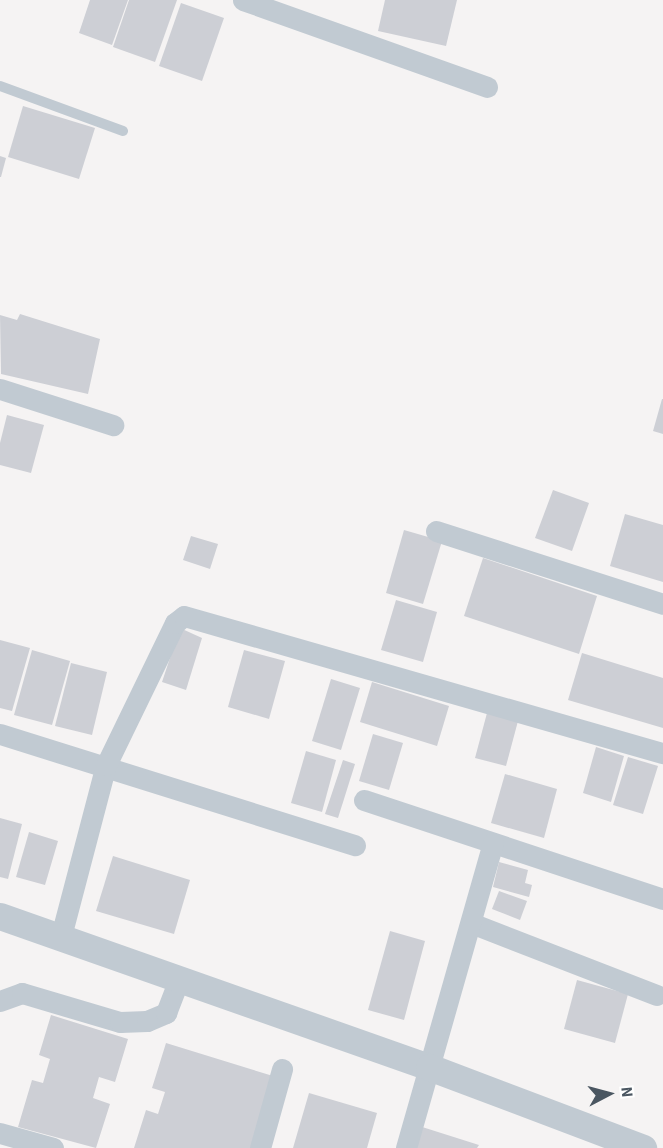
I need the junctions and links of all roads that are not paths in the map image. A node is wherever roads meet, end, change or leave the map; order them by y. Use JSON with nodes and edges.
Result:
{"nodes":[{"id":1,"x":243,"y":0,"type":"edge"},
{"id":2,"x":0,"y":86,"type":"edge"},
{"id":3,"x":487,"y":87,"type":"dead end"},
{"id":4,"x":123,"y":131,"type":"dead end"},
{"id":5,"x":0,"y":388,"type":"edge"},
{"id":6,"x":113,"y":425,"type":"dead end"},
{"id":7,"x":436,"y":531,"type":"dead end"},
{"id":8,"x":663,"y":604,"type":"edge"},
{"id":9,"x":0,"y":734,"type":"edge"},
{"id":10,"x":663,"y":753,"type":"edge"},
{"id":11,"x":106,"y":765,"type":"junction"},
{"id":12,"x":364,"y":800,"type":"dead end"},
{"id":13,"x":493,"y":843,"type":"junction"},
{"id":14,"x":355,"y":845,"type":"dead end"},
{"id":15,"x":663,"y":899,"type":"edge"},
{"id":16,"x":0,"y":916,"type":"edge"},
{"id":17,"x":471,"y":923,"type":"junction"},
{"id":18,"x":60,"y":936,"type":"junction"},
{"id":19,"x":179,"y":979,"type":"junction"},
{"id":20,"x":657,"y":994,"type":"dead end"},
{"id":21,"x":0,"y":1001,"type":"edge"},
{"id":22,"x":429,"y":1067,"type":"junction"},
{"id":23,"x":282,"y":1070,"type":"dead end"},
{"id":24,"x":0,"y":1133,"type":"edge"},
{"id":25,"x":53,"y":1148,"type":"edge"},
{"id":26,"x":260,"y":1148,"type":"edge"},
{"id":27,"x":406,"y":1148,"type":"edge"},
{"id":28,"x":643,"y":1148,"type":"edge"}],
"edges":[{"from":1,"to":3,"type":"street"},
{"from":2,"to":4,"type":"lane"},
{"from":5,"to":6,"type":"street"},
{"from":7,"to":8,"type":"street"},
{"from":9,"to":11,"type":"street"},
{"from":10,"to":11,"type":"street"},
{"from":11,"to":14,"type":"street"},
{"from":11,"to":18,"type":"street"},
{"from":12,"to":13,"type":"street"},
{"from":13,"to":15,"type":"street"},
{"from":13,"to":17,"type":"street"},
{"from":16,"to":18,"type":"street"},
{"from":17,"to":20,"type":"street"},
{"from":17,"to":22,"type":"street"},
{"from":18,"to":19,"type":"street"},
{"from":19,"to":21,"type":"street"},
{"from":19,"to":22,"type":"street"},
{"from":22,"to":27,"type":"street"},
{"from":22,"to":28,"type":"street"},
{"from":23,"to":26,"type":"street"},
{"from":24,"to":25,"type":"street"}]}
